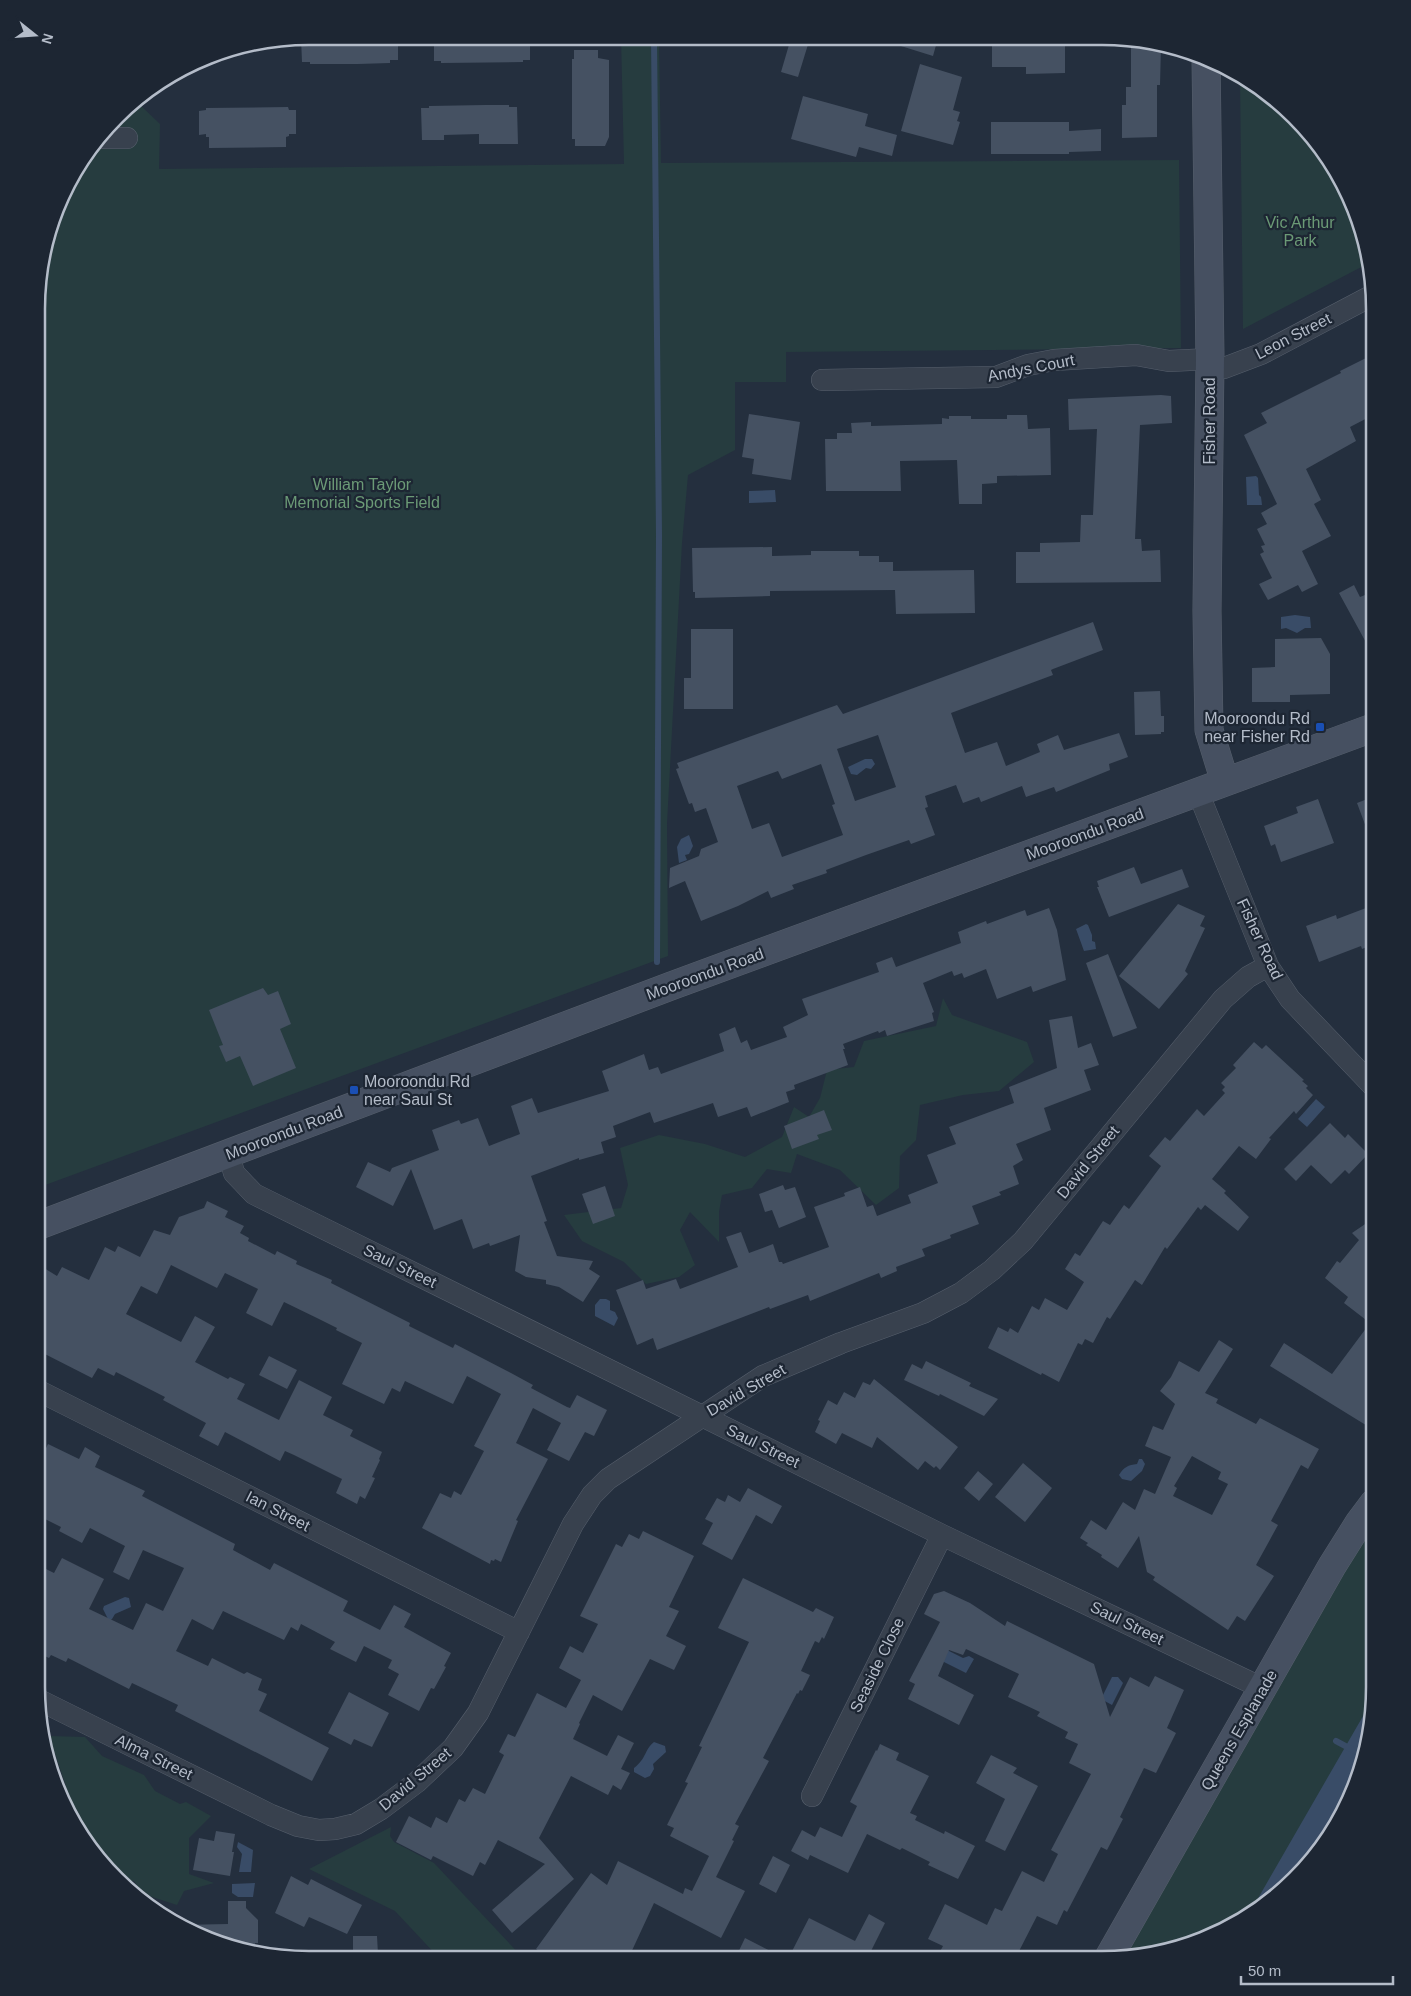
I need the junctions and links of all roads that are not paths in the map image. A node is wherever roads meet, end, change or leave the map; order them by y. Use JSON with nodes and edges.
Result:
{"nodes":[{"id":1,"x":1206,"y":66,"type":"edge"},
{"id":2,"x":108,"y":138,"type":"edge"},
{"id":3,"x":127,"y":138,"type":"dead end"},
{"id":4,"x":1365,"y":298,"type":"edge"},
{"id":5,"x":1209,"y":364,"type":"junction"},
{"id":6,"x":822,"y":380,"type":"dead end"},
{"id":7,"x":1366,"y":730,"type":"edge"},
{"id":8,"x":1225,"y":782,"type":"junction"},
{"id":9,"x":1198,"y":792,"type":"junction"},
{"id":10,"x":1268,"y":966,"type":"junction"},
{"id":11,"x":1366,"y":1078,"type":"edge"},
{"id":12,"x":230,"y":1154,"type":"junction"},
{"id":13,"x":45,"y":1223,"type":"edge"},
{"id":14,"x":45,"y":1394,"type":"edge"},
{"id":15,"x":702,"y":1416,"type":"junction"},
{"id":16,"x":1366,"y":1514,"type":"edge"},
{"id":17,"x":942,"y":1535,"type":"junction"},
{"id":18,"x":519,"y":1632,"type":"junction"},
{"id":19,"x":1262,"y":1688,"type":"junction"},
{"id":20,"x":46,"y":1703,"type":"edge"},
{"id":21,"x":812,"y":1796,"type":"dead end"},
{"id":22,"x":271,"y":1815,"type":"joint"},
{"id":23,"x":1113,"y":1950,"type":"edge"}],
"edges":[{"from":1,"to":5,"type":"street","name":"Fisher Road"},
{"from":2,"to":3,"type":"street"},
{"from":4,"to":5,"type":"street","name":"Leon Street"},
{"from":5,"to":6,"type":"street","name":"Andys Court"},
{"from":5,"to":8,"type":"street","name":"Fisher Road"},
{"from":7,"to":8,"type":"street","name":"Mooroondu Road"},
{"from":8,"to":9,"type":"street","name":"Mooroondu Road"},
{"from":9,"to":10,"type":"street","name":"Fisher Road"},
{"from":9,"to":12,"type":"street","name":"Mooroondu Road"},
{"from":10,"to":11,"type":"street","name":"Fisher Road"},
{"from":10,"to":15,"type":"street","name":"David Street"},
{"from":12,"to":13,"type":"street","name":"Mooroondu Road"},
{"from":12,"to":15,"type":"street","name":"Saul Street"},
{"from":14,"to":18,"type":"street","name":"Ian Street"},
{"from":15,"to":17,"type":"street","name":"Saul Street"},
{"from":15,"to":18,"type":"street","name":"David Street"},
{"from":16,"to":19,"type":"street","name":"Queens Esplanade"},
{"from":17,"to":19,"type":"street","name":"Saul Street"},
{"from":17,"to":21,"type":"street","name":"Seaside Close"},
{"from":18,"to":22,"type":"street","name":"David Street"},
{"from":19,"to":23,"type":"street","name":"Queens Esplanade"},
{"from":20,"to":22,"type":"street","name":"Alma Street"}]}
